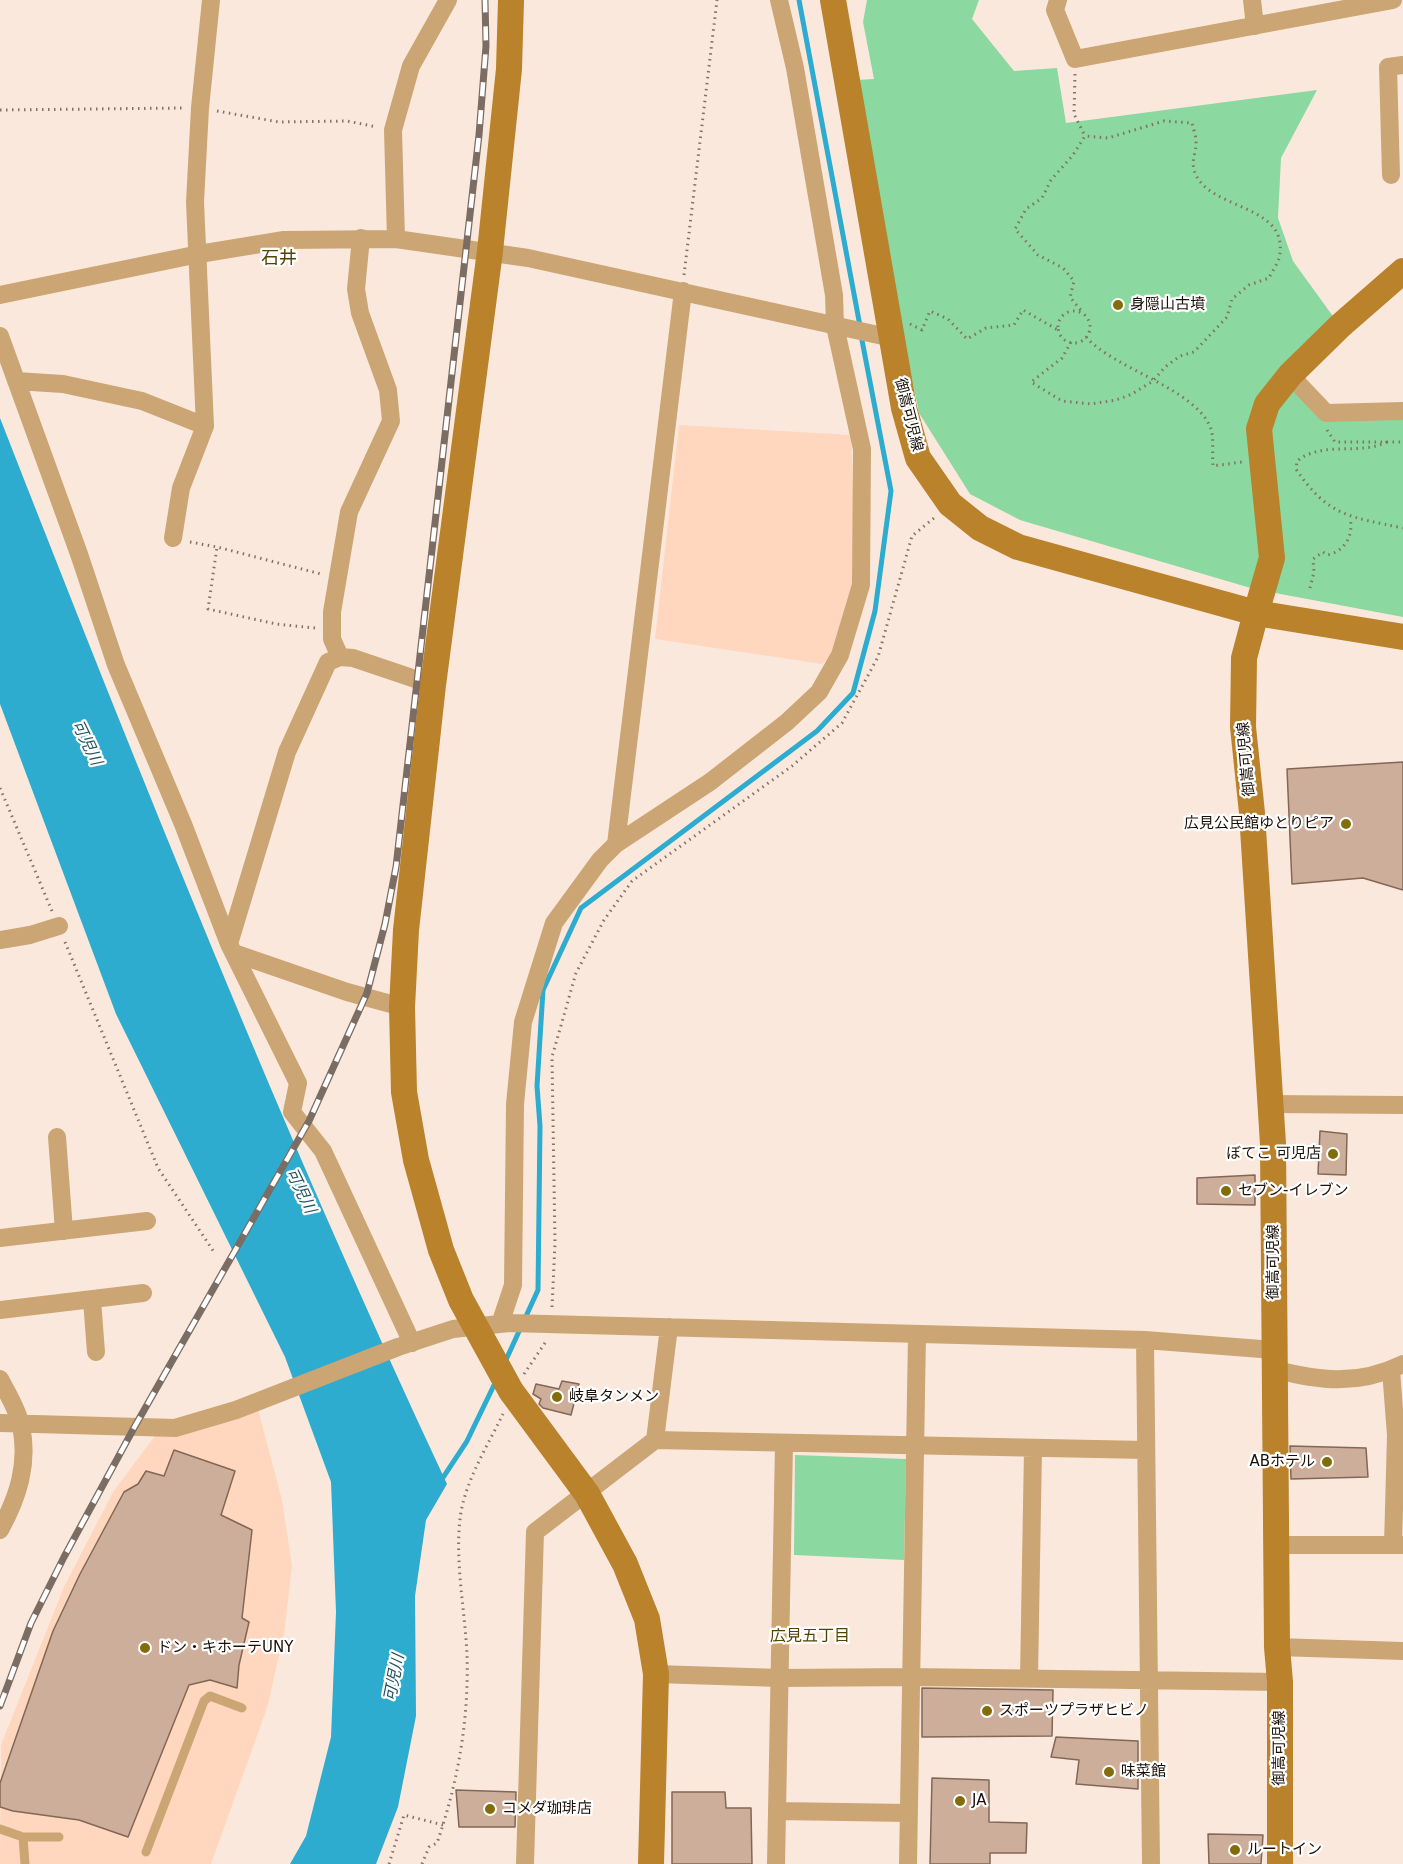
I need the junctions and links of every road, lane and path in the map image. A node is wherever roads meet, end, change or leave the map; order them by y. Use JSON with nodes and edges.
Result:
{"nodes":[{"id":1,"x":211,"y":0,"type":"edge"},
{"id":2,"x":448,"y":0,"type":"edge"},
{"id":3,"x":511,"y":0,"type":"edge"},
{"id":4,"x":717,"y":0,"type":"edge"},
{"id":5,"x":779,"y":0,"type":"edge"},
{"id":6,"x":833,"y":0,"type":"edge"},
{"id":7,"x":1058,"y":0,"type":"edge"},
{"id":8,"x":1252,"y":0,"type":"edge"},
{"id":9,"x":1393,"y":0,"type":"edge"},
{"id":10,"x":1364,"y":2,"type":"edge"},
{"id":11,"x":1255,"y":26,"type":"junction"},
{"id":12,"x":1075,"y":59,"type":"junction"},
{"id":13,"x":1403,"y":65,"type":"edge"},
{"id":14,"x":1085,"y":136,"type":"junction"},
{"id":15,"x":1391,"y":175,"type":"dead end"},
{"id":16,"x":361,"y":238,"type":"junction"},
{"id":17,"x":396,"y":239,"type":"junction"},
{"id":18,"x":490,"y":251,"type":"junction"},
{"id":19,"x":199,"y":254,"type":"junction"},
{"id":20,"x":1403,"y":271,"type":"edge"},
{"id":21,"x":682,"y":291,"type":"junction"},
{"id":22,"x":0,"y":296,"type":"edge"},
{"id":23,"x":1083,"y":313,"type":"junction"},
{"id":24,"x":835,"y":326,"type":"junction"},
{"id":25,"x":891,"y":328,"type":"junction"},
{"id":26,"x":1058,"y":330,"type":"junction"},
{"id":27,"x":0,"y":336,"type":"edge"},
{"id":28,"x":1086,"y":337,"type":"junction"},
{"id":29,"x":1071,"y":342,"type":"junction"},
{"id":30,"x":1290,"y":375,"type":"junction"},
{"id":31,"x":16,"y":381,"type":"junction"},
{"id":32,"x":1154,"y":381,"type":"junction"},
{"id":33,"x":1403,"y":411,"type":"edge"},
{"id":34,"x":206,"y":426,"type":"junction"},
{"id":35,"x":1387,"y":442,"type":"dead end"},
{"id":36,"x":1249,"y":461,"type":"dead end"},
{"id":37,"x":950,"y":504,"type":"junction"},
{"id":38,"x":1350,"y":518,"type":"junction"},
{"id":39,"x":1403,"y":528,"type":"edge"},
{"id":40,"x":173,"y":538,"type":"joint"},
{"id":41,"x":217,"y":547,"type":"junction"},
{"id":42,"x":337,"y":578,"type":"junction"},
{"id":43,"x":1310,"y":588,"type":"dead end"},
{"id":44,"x":1257,"y":613,"type":"junction"},
{"id":45,"x":332,"y":630,"type":"junction"},
{"id":46,"x":1403,"y":637,"type":"edge"},
{"id":47,"x":339,"y":657,"type":"junction"},
{"id":48,"x":433,"y":685,"type":"junction"},
{"id":49,"x":0,"y":788,"type":"edge"},
{"id":50,"x":616,"y":844,"type":"junction"},
{"id":51,"x":59,"y":926,"type":"junction"},
{"id":52,"x":0,"y":940,"type":"edge"},
{"id":53,"x":232,"y":948,"type":"junction"},
{"id":54,"x":402,"y":1007,"type":"junction"},
{"id":55,"x":1270,"y":1104,"type":"junction"},
{"id":56,"x":1403,"y":1105,"type":"edge"},
{"id":57,"x":57,"y":1137,"type":"dead end"},
{"id":58,"x":147,"y":1221,"type":"dead end"},
{"id":59,"x":64,"y":1231,"type":"junction"},
{"id":60,"x":0,"y":1238,"type":"edge"},
{"id":61,"x":214,"y":1252,"type":"dead end"},
{"id":62,"x":143,"y":1293,"type":"dead end"},
{"id":63,"x":92,"y":1300,"type":"junction"},
{"id":64,"x":0,"y":1310,"type":"edge"},
{"id":65,"x":505,"y":1323,"type":"junction"},
{"id":66,"x":548,"y":1323,"type":"junction"},
{"id":67,"x":475,"y":1327,"type":"junction"},
{"id":68,"x":669,"y":1327,"type":"junction"},
{"id":69,"x":917,"y":1335,"type":"junction"},
{"id":70,"x":1145,"y":1340,"type":"junction"},
{"id":71,"x":405,"y":1345,"type":"junction"},
{"id":72,"x":96,"y":1352,"type":"dead end"},
{"id":73,"x":1273,"y":1359,"type":"junction"},
{"id":74,"x":1397,"y":1367,"type":"edge"},
{"id":75,"x":0,"y":1379,"type":"edge"},
{"id":76,"x":513,"y":1394,"type":"junction"},
{"id":77,"x":0,"y":1423,"type":"edge"},
{"id":78,"x":21,"y":1424,"type":"junction"},
{"id":79,"x":1399,"y":1435,"type":"edge"},
{"id":80,"x":655,"y":1440,"type":"junction"},
{"id":81,"x":784,"y":1444,"type":"junction"},
{"id":82,"x":915,"y":1446,"type":"junction"},
{"id":83,"x":1033,"y":1448,"type":"junction"},
{"id":84,"x":1145,"y":1450,"type":"junction"},
{"id":85,"x":587,"y":1494,"type":"junction"},
{"id":86,"x":0,"y":1530,"type":"edge"},
{"id":87,"x":1276,"y":1545,"type":"junction"},
{"id":88,"x":1398,"y":1545,"type":"edge"},
{"id":89,"x":1276,"y":1647,"type":"junction"},
{"id":90,"x":1403,"y":1651,"type":"edge"},
{"id":91,"x":656,"y":1674,"type":"junction"},
{"id":92,"x":912,"y":1677,"type":"junction"},
{"id":93,"x":780,"y":1678,"type":"junction"},
{"id":94,"x":1029,"y":1678,"type":"junction"},
{"id":95,"x":1149,"y":1681,"type":"junction"},
{"id":96,"x":1280,"y":1682,"type":"junction"},
{"id":97,"x":242,"y":1708,"type":"dead end"},
{"id":98,"x":777,"y":1810,"type":"junction"},
{"id":99,"x":909,"y":1813,"type":"junction"},
{"id":100,"x":444,"y":1825,"type":"junction"},
{"id":101,"x":0,"y":1829,"type":"edge"},
{"id":102,"x":23,"y":1837,"type":"junction"},
{"id":103,"x":59,"y":1837,"type":"dead end"},
{"id":104,"x":146,"y":1852,"type":"dead end"},
{"id":105,"x":25,"y":1864,"type":"edge"},
{"id":106,"x":389,"y":1864,"type":"edge"},
{"id":107,"x":422,"y":1864,"type":"edge"},
{"id":108,"x":525,"y":1864,"type":"edge"},
{"id":109,"x":651,"y":1864,"type":"edge"},
{"id":110,"x":776,"y":1864,"type":"edge"},
{"id":111,"x":908,"y":1864,"type":"edge"},
{"id":112,"x":1151,"y":1864,"type":"edge"},
{"id":113,"x":1280,"y":1864,"type":"edge"}],
"edges":[{"from":1,"to":19,"type":"street"},
{"from":2,"to":17,"type":"street"},
{"from":3,"to":18,"type":"street"},
{"from":4,"to":21,"type":"path"},
{"from":5,"to":24,"type":"street"},
{"from":6,"to":25,"type":"street","name":"御嵩可児線"},
{"from":7,"to":12,"type":"street"},
{"from":8,"to":11,"type":"street"},
{"from":9,"to":10,"type":"street"},
{"from":10,"to":11,"type":"street"},
{"from":11,"to":12,"type":"street"},
{"from":12,"to":14,"type":"path"},
{"from":13,"to":15,"type":"street"},
{"from":14,"to":23,"type":"path"},
{"from":14,"to":32,"type":"path"},
{"from":16,"to":17,"type":"street"},
{"from":16,"to":19,"type":"street"},
{"from":16,"to":42,"type":"street"},
{"from":17,"to":18,"type":"street"},
{"from":18,"to":21,"type":"street"},
{"from":18,"to":48,"type":"street"},
{"from":19,"to":22,"type":"street"},
{"from":19,"to":34,"type":"street"},
{"from":20,"to":30,"type":"street"},
{"from":21,"to":24,"type":"street"},
{"from":21,"to":50,"type":"street"},
{"from":23,"to":26,"type":"path"},
{"from":23,"to":28,"type":"path"},
{"from":24,"to":25,"type":"street"},
{"from":24,"to":50,"type":"street"},
{"from":25,"to":26,"type":"path"},
{"from":25,"to":37,"type":"street","name":"御嵩可児線"},
{"from":26,"to":29,"type":"path"},
{"from":27,"to":31,"type":"street"},
{"from":28,"to":29,"type":"path"},
{"from":28,"to":32,"type":"path"},
{"from":29,"to":32,"type":"path"},
{"from":30,"to":33,"type":"street"},
{"from":30,"to":44,"type":"street"},
{"from":31,"to":34,"type":"street"},
{"from":31,"to":53,"type":"street"},
{"from":32,"to":36,"type":"path"},
{"from":34,"to":40,"type":"street"},
{"from":35,"to":38,"type":"path"},
{"from":37,"to":44,"type":"street","name":"御嵩可児線"},
{"from":37,"to":66,"type":"path"},
{"from":38,"to":39,"type":"path"},
{"from":38,"to":43,"type":"path"},
{"from":40,"to":41,"type":"path"},
{"from":41,"to":42,"type":"path"},
{"from":41,"to":45,"type":"path"},
{"from":42,"to":45,"type":"street"},
{"from":44,"to":46,"type":"street"},
{"from":44,"to":55,"type":"street","name":"御嵩可児線"},
{"from":45,"to":47,"type":"street"},
{"from":47,"to":48,"type":"street"},
{"from":47,"to":53,"type":"street"},
{"from":48,"to":54,"type":"street"},
{"from":49,"to":51,"type":"path"},
{"from":50,"to":65,"type":"street"},
{"from":51,"to":52,"type":"street"},
{"from":51,"to":61,"type":"path"},
{"from":53,"to":54,"type":"street"},
{"from":53,"to":71,"type":"street"},
{"from":54,"to":67,"type":"street"},
{"from":55,"to":56,"type":"street"},
{"from":55,"to":73,"type":"street","name":"御嵩可児線"},
{"from":57,"to":59,"type":"street"},
{"from":58,"to":59,"type":"street"},
{"from":59,"to":60,"type":"street"},
{"from":62,"to":63,"type":"street"},
{"from":63,"to":64,"type":"street"},
{"from":63,"to":72,"type":"street"},
{"from":65,"to":66,"type":"street"},
{"from":65,"to":67,"type":"street"},
{"from":66,"to":68,"type":"street"},
{"from":66,"to":76,"type":"path"},
{"from":67,"to":71,"type":"street"},
{"from":67,"to":76,"type":"street"},
{"from":68,"to":69,"type":"street"},
{"from":68,"to":80,"type":"street"},
{"from":69,"to":70,"type":"street"},
{"from":69,"to":82,"type":"street"},
{"from":70,"to":73,"type":"street"},
{"from":70,"to":84,"type":"street"},
{"from":71,"to":78,"type":"street"},
{"from":73,"to":74,"type":"street"},
{"from":73,"to":87,"type":"street","name":"御嵩可児線"},
{"from":74,"to":79,"type":"street"},
{"from":75,"to":78,"type":"street"},
{"from":76,"to":85,"type":"street"},
{"from":76,"to":100,"type":"path"},
{"from":77,"to":78,"type":"street"},
{"from":78,"to":86,"type":"street"},
{"from":79,"to":88,"type":"street"},
{"from":80,"to":81,"type":"street"},
{"from":80,"to":85,"type":"street"},
{"from":81,"to":82,"type":"street"},
{"from":81,"to":93,"type":"street"},
{"from":82,"to":83,"type":"street"},
{"from":82,"to":92,"type":"street"},
{"from":83,"to":84,"type":"street"},
{"from":83,"to":94,"type":"street"},
{"from":84,"to":95,"type":"street"},
{"from":85,"to":91,"type":"street"},
{"from":85,"to":108,"type":"street"},
{"from":87,"to":88,"type":"street"},
{"from":87,"to":89,"type":"street","name":"御嵩可児線"},
{"from":89,"to":90,"type":"street"},
{"from":89,"to":96,"type":"street","name":"御嵩可児線"},
{"from":91,"to":93,"type":"street"},
{"from":91,"to":109,"type":"street"},
{"from":92,"to":93,"type":"street"},
{"from":92,"to":94,"type":"street"},
{"from":92,"to":99,"type":"street"},
{"from":93,"to":98,"type":"street"},
{"from":94,"to":95,"type":"street"},
{"from":95,"to":96,"type":"street"},
{"from":95,"to":112,"type":"street"},
{"from":96,"to":113,"type":"street","name":"御嵩可児線"},
{"from":97,"to":104,"type":"lane"},
{"from":98,"to":99,"type":"street"},
{"from":98,"to":110,"type":"street"},
{"from":99,"to":111,"type":"street"},
{"from":100,"to":106,"type":"path"},
{"from":100,"to":107,"type":"path"},
{"from":101,"to":102,"type":"lane"},
{"from":102,"to":103,"type":"lane"},
{"from":102,"to":105,"type":"lane"}]}
